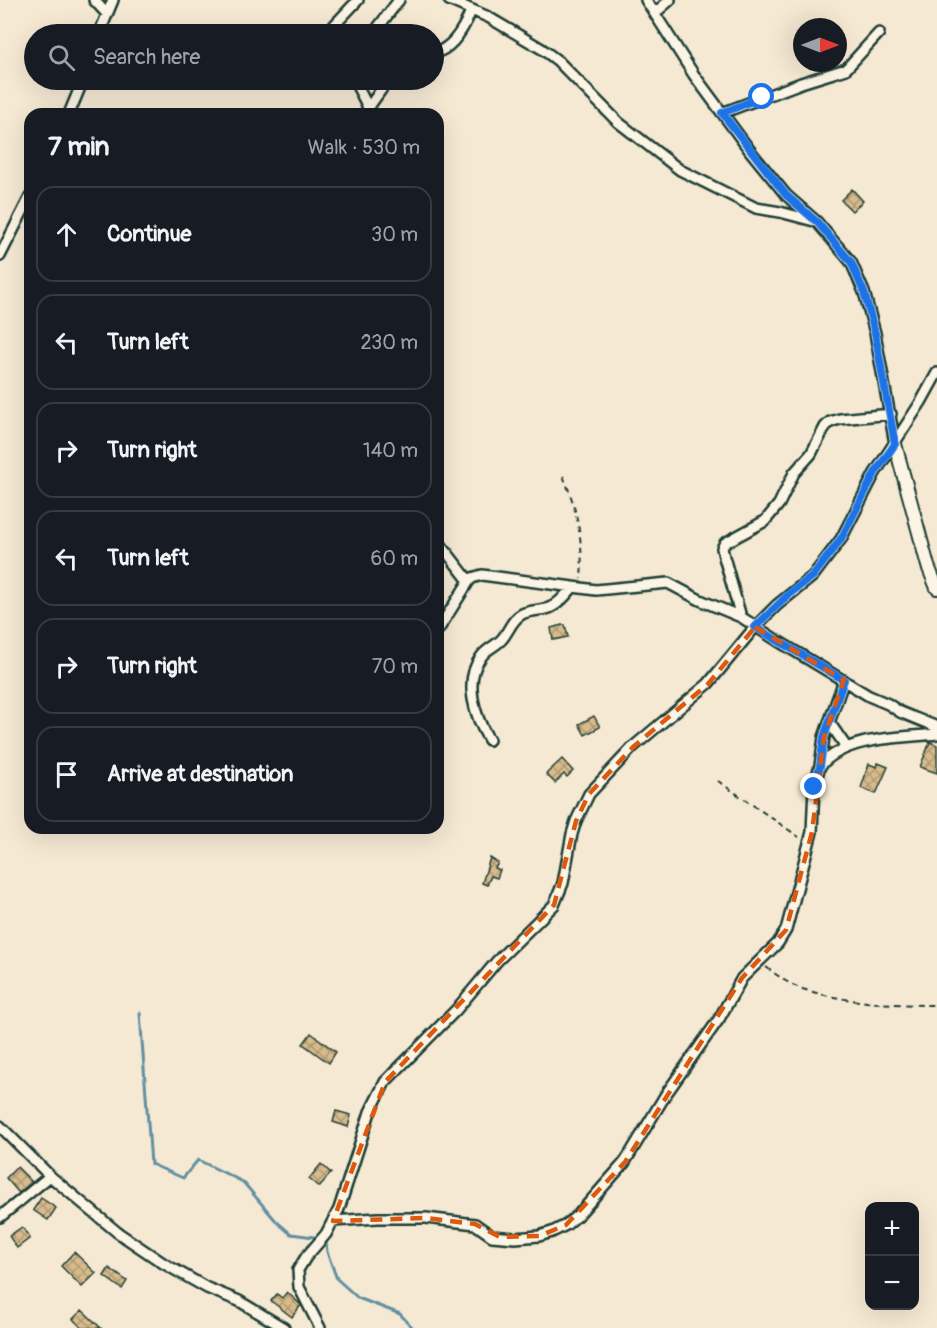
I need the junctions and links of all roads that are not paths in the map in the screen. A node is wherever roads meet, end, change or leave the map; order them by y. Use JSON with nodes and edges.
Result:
{"nodes":[{"id":1,"x":94,"y":0,"type":"edge"},
{"id":2,"x":112,"y":0,"type":"edge"},
{"id":3,"x":358,"y":0,"type":"edge"},
{"id":4,"x":399,"y":0,"type":"edge"},
{"id":5,"x":449,"y":0,"type":"edge"},
{"id":6,"x":646,"y":0,"type":"edge"},
{"id":7,"x":670,"y":0,"type":"edge"},
{"id":8,"x":471,"y":11,"type":"junction"},
{"id":9,"x":655,"y":13,"type":"junction"},
{"id":10,"x":107,"y":14,"type":"junction"},
{"id":11,"x":103,"y":24,"type":"edge"},
{"id":12,"x":335,"y":24,"type":"edge"},
{"id":13,"x":381,"y":24,"type":"edge"},
{"id":14,"x":879,"y":33,"type":"dead end"},
{"id":15,"x":444,"y":48,"type":"edge"},
{"id":16,"x":79,"y":90,"type":"edge"},
{"id":17,"x":358,"y":90,"type":"edge"},
{"id":18,"x":381,"y":90,"type":"edge"},
{"id":19,"x":71,"y":108,"type":"edge"},
{"id":20,"x":365,"y":108,"type":"edge"},
{"id":21,"x":368,"y":108,"type":"edge"},
{"id":22,"x":722,"y":113,"type":"junction"},
{"id":23,"x":24,"y":208,"type":"edge"},
{"id":24,"x":817,"y":222,"type":"junction"},
{"id":25,"x":0,"y":256,"type":"edge"},
{"id":26,"x":937,"y":373,"type":"edge"},
{"id":27,"x":891,"y":414,"type":"junction"},
{"id":28,"x":895,"y":444,"type":"junction"},
{"id":29,"x":444,"y":549,"type":"edge"},
{"id":30,"x":469,"y":581,"type":"junction"},
{"id":31,"x":576,"y":588,"type":"junction"},
{"id":32,"x":937,"y":588,"type":"edge"},
{"id":33,"x":741,"y":616,"type":"junction"},
{"id":34,"x":444,"y":621,"type":"edge"},
{"id":35,"x":755,"y":627,"type":"junction"},
{"id":36,"x":844,"y":680,"type":"junction"},
{"id":37,"x":829,"y":722,"type":"junction"},
{"id":38,"x":937,"y":727,"type":"edge"},
{"id":39,"x":937,"y":734,"type":"edge"},
{"id":40,"x":489,"y":740,"type":"dead end"},
{"id":41,"x":847,"y":748,"type":"junction"},
{"id":42,"x":820,"y":766,"type":"junction"},
{"id":43,"x":0,"y":1126,"type":"edge"},
{"id":44,"x":50,"y":1176,"type":"junction"},
{"id":45,"x":0,"y":1217,"type":"edge"},
{"id":46,"x":333,"y":1221,"type":"junction"},
{"id":47,"x":284,"y":1328,"type":"edge"},
{"id":48,"x":320,"y":1328,"type":"edge"}],
"edges":[{"from":1,"to":10,"type":"street"},
{"from":2,"to":10,"type":"street"},
{"from":3,"to":12,"type":"street"},
{"from":4,"to":13,"type":"street"},
{"from":5,"to":8,"type":"street"},
{"from":6,"to":9,"type":"street"},
{"from":7,"to":9,"type":"street"},
{"from":8,"to":15,"type":"street"},
{"from":8,"to":24,"type":"street"},
{"from":9,"to":22,"type":"street"},
{"from":10,"to":11,"type":"street"},
{"from":14,"to":22,"type":"street"},
{"from":16,"to":19,"type":"street"},
{"from":17,"to":20,"type":"street"},
{"from":18,"to":21,"type":"street"},
{"from":22,"to":24,"type":"street"},
{"from":23,"to":25,"type":"street"},
{"from":24,"to":27,"type":"street"},
{"from":26,"to":28,"type":"street"},
{"from":27,"to":28,"type":"street"},
{"from":27,"to":33,"type":"street"},
{"from":28,"to":32,"type":"street"},
{"from":28,"to":35,"type":"street"},
{"from":29,"to":30,"type":"street"},
{"from":30,"to":31,"type":"street"},
{"from":30,"to":34,"type":"street"},
{"from":31,"to":33,"type":"street"},
{"from":31,"to":40,"type":"street"},
{"from":33,"to":35,"type":"street"},
{"from":35,"to":36,"type":"street"},
{"from":35,"to":46,"type":"street"},
{"from":36,"to":37,"type":"street"},
{"from":36,"to":38,"type":"street"},
{"from":37,"to":41,"type":"street"},
{"from":37,"to":42,"type":"street"},
{"from":39,"to":41,"type":"street"},
{"from":41,"to":42,"type":"street"},
{"from":42,"to":46,"type":"street"},
{"from":43,"to":44,"type":"street"},
{"from":44,"to":45,"type":"street"},
{"from":44,"to":47,"type":"street"},
{"from":46,"to":48,"type":"street"}]}
